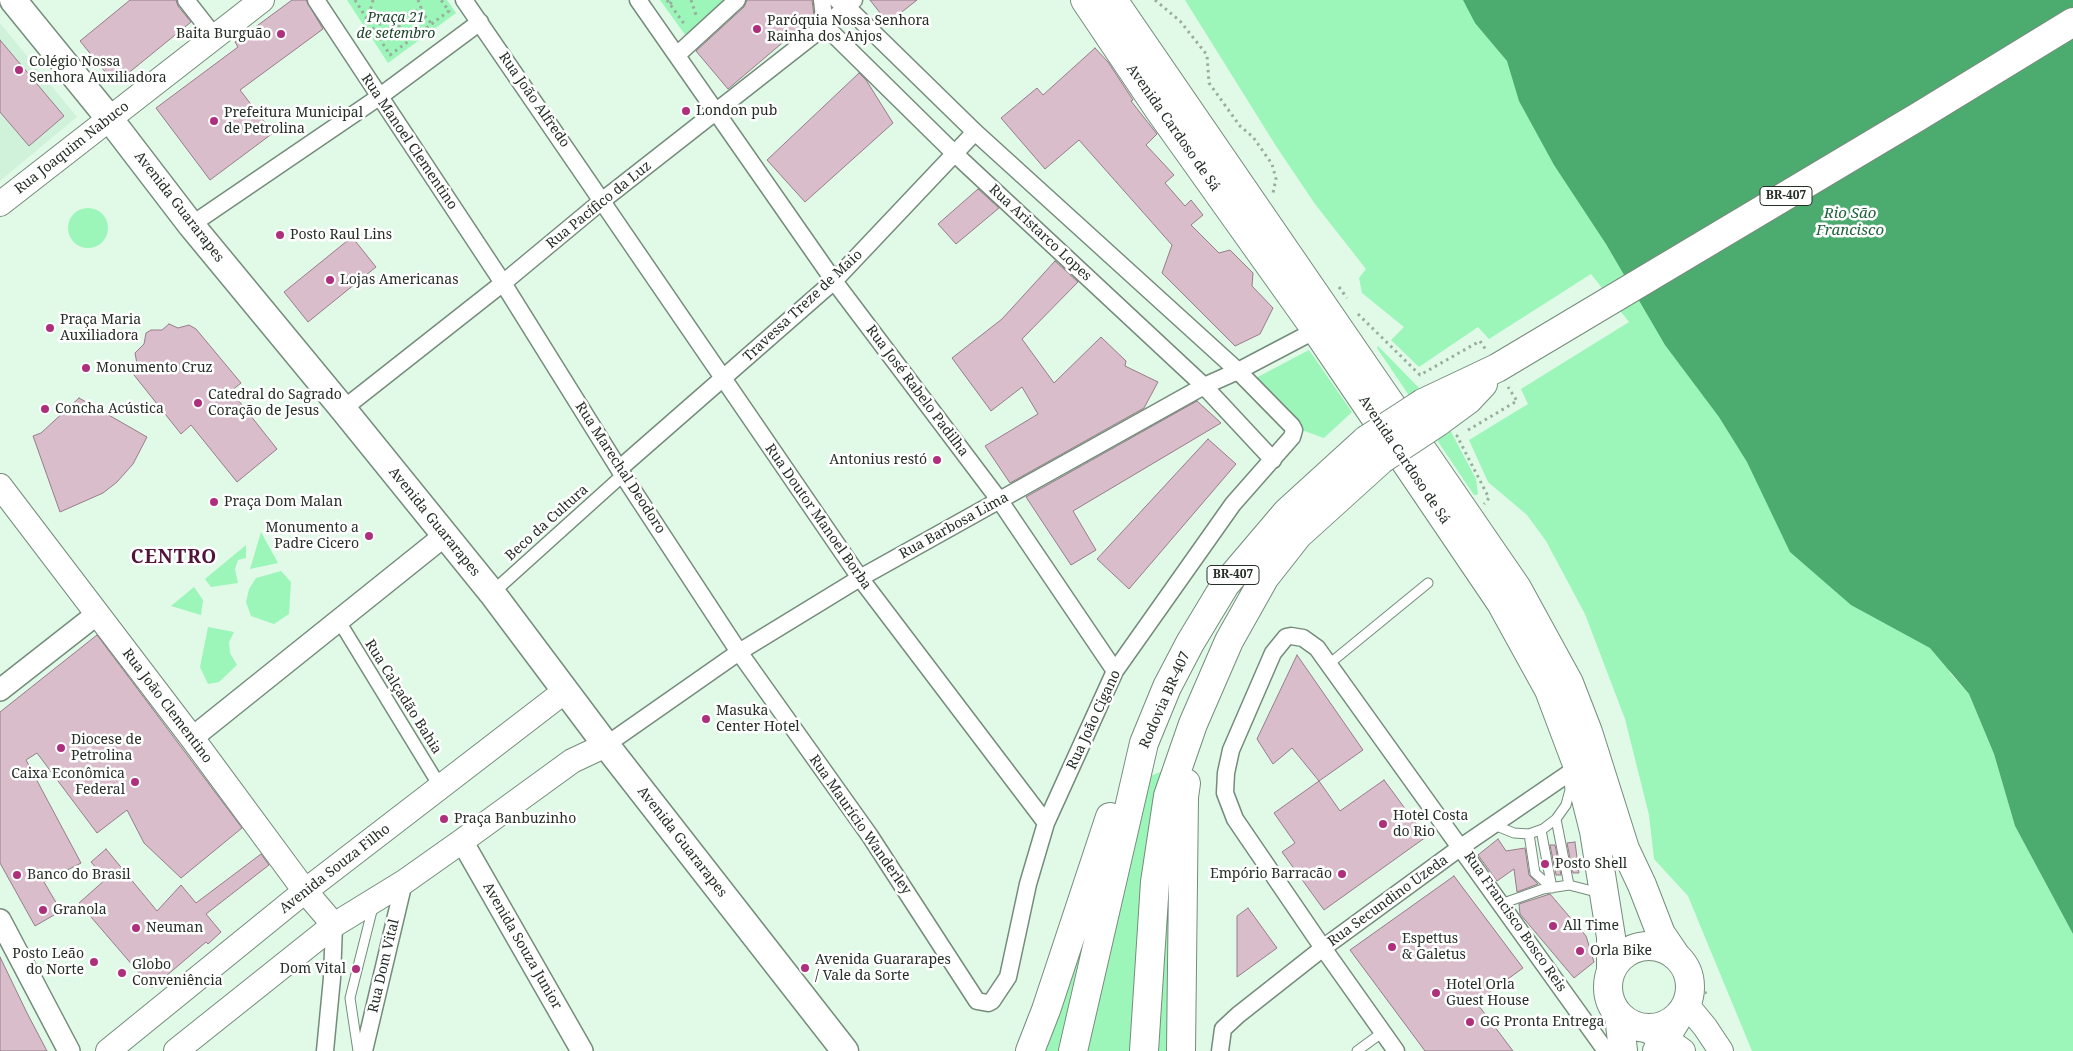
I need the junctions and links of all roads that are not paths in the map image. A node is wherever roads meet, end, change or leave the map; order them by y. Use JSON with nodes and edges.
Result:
{"nodes":[{"id":1,"x":13,"y":0,"type":"edge"},
{"id":2,"x":186,"y":0,"type":"edge"},
{"id":3,"x":262,"y":0,"type":"edge"},
{"id":4,"x":316,"y":0,"type":"edge"},
{"id":5,"x":464,"y":0,"type":"edge"},
{"id":6,"x":638,"y":0,"type":"edge"},
{"id":7,"x":737,"y":0,"type":"edge"},
{"id":8,"x":822,"y":0,"type":"edge"},
{"id":9,"x":1085,"y":0,"type":"edge"},
{"id":10,"x":1114,"y":0,"type":"edge"},
{"id":11,"x":846,"y":2,"type":"edge"},
{"id":12,"x":480,"y":22,"type":"junction"},
{"id":13,"x":2073,"y":22,"type":"edge"},
{"id":14,"x":825,"y":26,"type":"junction"},
{"id":15,"x":215,"y":37,"type":"junction"},
{"id":16,"x":677,"y":55,"type":"junction"},
{"id":17,"x":379,"y":97,"type":"junction"},
{"id":18,"x":715,"y":112,"type":"junction"},
{"id":19,"x":109,"y":118,"type":"junction"},
{"id":20,"x":975,"y":132,"type":"junction"},
{"id":21,"x":954,"y":153,"type":"junction"},
{"id":22,"x":603,"y":200,"type":"junction"},
{"id":23,"x":0,"y":204,"type":"edge"},
{"id":24,"x":191,"y":225,"type":"junction"},
{"id":25,"x":834,"y":281,"type":"junction"},
{"id":26,"x":503,"y":283,"type":"junction"},
{"id":27,"x":1316,"y":330,"type":"junction"},
{"id":28,"x":1238,"y":371,"type":"junction"},
{"id":29,"x":723,"y":380,"type":"junction"},
{"id":30,"x":1204,"y":386,"type":"junction"},
{"id":31,"x":343,"y":409,"type":"junction"},
{"id":32,"x":1374,"y":450,"type":"junction"},
{"id":33,"x":1273,"y":460,"type":"junction"},
{"id":34,"x":621,"y":472,"type":"junction"},
{"id":35,"x":0,"y":486,"type":"edge"},
{"id":36,"x":1000,"y":501,"type":"junction"},
{"id":37,"x":444,"y":536,"type":"junction"},
{"id":38,"x":860,"y":578,"type":"junction"},
{"id":39,"x":1428,"y":583,"type":"dead end"},
{"id":40,"x":492,"y":594,"type":"junction"},
{"id":41,"x":97,"y":614,"type":"junction"},
{"id":42,"x":339,"y":621,"type":"junction"},
{"id":43,"x":739,"y":652,"type":"junction"},
{"id":44,"x":1329,"y":664,"type":"junction"},
{"id":45,"x":1115,"y":671,"type":"junction"},
{"id":46,"x":0,"y":690,"type":"edge"},
{"id":47,"x":565,"y":691,"type":"junction"},
{"id":48,"x":1193,"y":724,"type":"junction"},
{"id":49,"x":192,"y":738,"type":"junction"},
{"id":50,"x":1144,"y":743,"type":"junction"},
{"id":51,"x":606,"y":745,"type":"junction"},
{"id":52,"x":1573,"y":770,"type":"junction"},
{"id":53,"x":441,"y":788,"type":"junction"},
{"id":54,"x":1556,"y":819,"type":"junction"},
{"id":55,"x":1046,"y":823,"type":"junction"},
{"id":56,"x":1494,"y":825,"type":"junction"},
{"id":57,"x":1542,"y":830,"type":"junction"},
{"id":58,"x":1529,"y":834,"type":"junction"},
{"id":59,"x":462,"y":841,"type":"junction"},
{"id":60,"x":1461,"y":847,"type":"junction"},
{"id":61,"x":404,"y":882,"type":"junction"},
{"id":62,"x":1569,"y":885,"type":"junction"},
{"id":63,"x":1552,"y":888,"type":"junction"},
{"id":64,"x":305,"y":891,"type":"junction"},
{"id":65,"x":1605,"y":895,"type":"junction"},
{"id":66,"x":375,"y":900,"type":"junction"},
{"id":67,"x":1501,"y":904,"type":"junction"},
{"id":68,"x":0,"y":920,"type":"edge"},
{"id":69,"x":334,"y":926,"type":"junction"},
{"id":70,"x":1323,"y":948,"type":"junction"},
{"id":71,"x":1676,"y":956,"type":"junction"},
{"id":72,"x":1611,"y":970,"type":"junction"},
{"id":73,"x":977,"y":1001,"type":"joint"},
{"id":74,"x":1683,"y":1008,"type":"junction"},
{"id":75,"x":1383,"y":1032,"type":"junction"},
{"id":76,"x":1652,"y":1036,"type":"edge"},
{"id":77,"x":69,"y":1051,"type":"edge"},
{"id":78,"x":108,"y":1051,"type":"edge"},
{"id":79,"x":176,"y":1051,"type":"edge"},
{"id":80,"x":325,"y":1051,"type":"edge"},
{"id":81,"x":358,"y":1051,"type":"edge"},
{"id":82,"x":364,"y":1051,"type":"edge"},
{"id":83,"x":582,"y":1051,"type":"edge"},
{"id":84,"x":845,"y":1051,"type":"edge"},
{"id":85,"x":1030,"y":1051,"type":"edge"},
{"id":86,"x":1073,"y":1051,"type":"edge"},
{"id":87,"x":1144,"y":1051,"type":"edge"},
{"id":88,"x":1181,"y":1051,"type":"edge"},
{"id":89,"x":1220,"y":1051,"type":"edge"},
{"id":90,"x":1357,"y":1051,"type":"edge"},
{"id":91,"x":1396,"y":1051,"type":"edge"},
{"id":92,"x":1606,"y":1051,"type":"edge"},
{"id":93,"x":1623,"y":1051,"type":"edge"},
{"id":94,"x":1721,"y":1051,"type":"edge"}],
"edges":[{"from":1,"to":19,"type":"main road","name":"Avenida Guararapes"},
{"from":2,"to":15,"type":"street"},
{"from":3,"to":15,"type":"main road","name":"Rua Joaquim Nabuco"},
{"from":4,"to":17,"type":"street","name":"Rua Manoel Clementino"},
{"from":5,"to":12,"type":"street","name":"Rua João Alfredo"},
{"from":6,"to":16,"type":"street","name":"Rua José Rabelo Padilha"},
{"from":7,"to":16,"type":"street"},
{"from":8,"to":14,"type":"street"},
{"from":9,"to":27,"type":"highway","name":"Avenida Cardoso de Sá"},
{"from":10,"to":71,"type":"highway","name":"Avenida Cardoso de Sá"},
{"from":11,"to":14,"type":"street","name":"Rua Pacífico da Luz"},
{"from":11,"to":20,"type":"street"},
{"from":12,"to":17,"type":"street"},
{"from":12,"to":22,"type":"street","name":"Rua João Alfredo"},
{"from":13,"to":32,"type":"highway","number":"BR-407","bridge":true},
{"from":14,"to":18,"type":"street","name":"Rua Pacífico da Luz"},
{"from":14,"to":21,"type":"street","name":"Rua Aristarco Lopes"},
{"from":15,"to":19,"type":"main road","name":"Rua Joaquim Nabuco"},
{"from":16,"to":18,"type":"street","name":"Rua José Rabelo Padilha"},
{"from":17,"to":24,"type":"street"},
{"from":17,"to":26,"type":"street","name":"Rua Manoel Clementino"},
{"from":18,"to":22,"type":"street","name":"Rua Pacífico da Luz"},
{"from":18,"to":25,"type":"street","name":"Rua José Rabelo Padilha"},
{"from":19,"to":23,"type":"main road","name":"Rua Joaquim Nabuco"},
{"from":19,"to":24,"type":"main road","name":"Avenida Guararapes"},
{"from":20,"to":21,"type":"street","name":"Travessa Treze de Maio"},
{"from":20,"to":28,"type":"street"},
{"from":21,"to":25,"type":"street","name":"Travessa Treze de Maio"},
{"from":21,"to":30,"type":"street","name":"Rua Aristarco Lopes"},
{"from":22,"to":26,"type":"street","name":"Rua Pacífico da Luz"},
{"from":22,"to":29,"type":"street","name":"Rua Doutor Manoel Borba"},
{"from":24,"to":31,"type":"main road","name":"Avenida Guararapes"},
{"from":25,"to":29,"type":"street","name":"Travessa Treze de Maio"},
{"from":25,"to":36,"type":"street","name":"Rua José Rabelo Padilha"},
{"from":26,"to":31,"type":"street","name":"Rua Pacífico da Luz"},
{"from":26,"to":34,"type":"street","name":"Rua Marechal Deodoro"},
{"from":27,"to":28,"type":"street","name":"Rua Barbosa Lima"},
{"from":27,"to":52,"type":"highway","name":"Avenida Cardoso de Sá"},
{"from":28,"to":30,"type":"street","name":"Rua Barbosa Lima"},
{"from":28,"to":33,"type":"street","name":"Rua João Cigano"},
{"from":29,"to":34,"type":"street","name":"Travessa Treze de Maio"},
{"from":29,"to":38,"type":"street","name":"Rua Doutor Manoel Borba"},
{"from":30,"to":33,"type":"street","name":"Rua Aristarco Lopes"},
{"from":30,"to":36,"type":"street","name":"Rua Barbosa Lima"},
{"from":31,"to":37,"type":"main road","name":"Avenida Guararapes"},
{"from":32,"to":48,"type":"highway","number":"BR-407"},
{"from":32,"to":50,"type":"highway","name":"Rodovia BR-407","number":"BR-407"},
{"from":33,"to":45,"type":"street","name":"Rua João Cigano"},
{"from":34,"to":40,"type":"street","name":"Beco da Cultura"},
{"from":34,"to":43,"type":"street","name":"Rua Marechal Deodoro"},
{"from":35,"to":41,"type":"main road","name":"Rua João Clementino"},
{"from":36,"to":38,"type":"street","name":"Rua Barbosa Lima"},
{"from":36,"to":45,"type":"street","name":"Rua José Rabelo Padilha"},
{"from":37,"to":40,"type":"main road","name":"Avenida Guararapes"},
{"from":37,"to":42,"type":"street"},
{"from":38,"to":43,"type":"street","name":"Rua Barbosa Lima"},
{"from":38,"to":55,"type":"street","name":"Rua Doutor Manoel Borba"},
{"from":39,"to":44,"type":"lane"},
{"from":40,"to":47,"type":"main road","name":"Avenida Guararapes"},
{"from":41,"to":46,"type":"street"},
{"from":41,"to":49,"type":"main road","name":"Rua João Clementino"},
{"from":42,"to":49,"type":"street"},
{"from":42,"to":53,"type":"street","name":"Rua Calçadão Bahia"},
{"from":43,"to":51,"type":"street","name":"Rua Barbosa Lima"},
{"from":43,"to":73,"type":"street","name":"Rua Maurício Wanderley"},
{"from":44,"to":60,"type":"street","name":"Rua Francisco Bosco Reis"},
{"from":44,"to":70,"type":"street","name":"Rua Francisco Bosco Reis"},
{"from":45,"to":55,"type":"street","name":"Rua João Cigano"},
{"from":47,"to":51,"type":"main road","name":"Avenida Guararapes"},
{"from":47,"to":53,"type":"main road","name":"Avenida Souza Filho"},
{"from":48,"to":87,"type":"highway","number":"BR-407"},
{"from":48,"to":88,"type":"highway"},
{"from":49,"to":64,"type":"main road","name":"Rua João Clementino"},
{"from":50,"to":85,"type":"highway"},
{"from":50,"to":86,"type":"highway","name":"Rodovia BR-407","number":"BR-407"},
{"from":51,"to":59,"type":"main road"},
{"from":51,"to":84,"type":"main road","name":"Avenida Guararapes"},
{"from":52,"to":54,"type":"lane"},
{"from":52,"to":56,"type":"street","name":"Rua Secundino Uzeda"},
{"from":52,"to":65,"type":"highway","name":"Avenida Cardoso de Sá"},
{"from":53,"to":64,"type":"main road","name":"Avenida Souza Filho"},
{"from":54,"to":57,"type":"lane"},
{"from":54,"to":62,"type":"lane"},
{"from":55,"to":73,"type":"street","name":"Rua João Cigano"},
{"from":56,"to":58,"type":"lane"},
{"from":56,"to":60,"type":"street","name":"Rua Secundino Uzeda"},
{"from":57,"to":58,"type":"lane"},
{"from":57,"to":63,"type":"lane"},
{"from":58,"to":63,"type":"lane"},
{"from":59,"to":61,"type":"main road"},
{"from":59,"to":83,"type":"street","name":"Avenida Souza Junior"},
{"from":60,"to":67,"type":"street","name":"Rua Francisco Bosco Reis"},
{"from":60,"to":70,"type":"street","name":"Rua Secundino Uzeda"},
{"from":61,"to":66,"type":"main road"},
{"from":61,"to":82,"type":"street","name":"Rua Dom Vital"},
{"from":62,"to":63,"type":"lane"},
{"from":62,"to":65,"type":"lane"},
{"from":63,"to":67,"type":"lane"},
{"from":64,"to":69,"type":"main road","name":"Rua João Clementino"},
{"from":64,"to":78,"type":"main road","name":"Avenida Souza Filho"},
{"from":65,"to":72,"type":"highway","name":"Avenida Cardoso de Sá"},
{"from":66,"to":69,"type":"main road"},
{"from":66,"to":81,"type":"lane"},
{"from":67,"to":92,"type":"street","name":"Rua Francisco Bosco Reis"},
{"from":68,"to":77,"type":"street"},
{"from":69,"to":79,"type":"main road"},
{"from":69,"to":80,"type":"street"},
{"from":70,"to":75,"type":"street"},
{"from":70,"to":89,"type":"street","name":"Rua Secundino Uzeda"},
{"from":71,"to":72,"type":"highway"},
{"from":71,"to":74,"type":"highway"},
{"from":72,"to":76,"type":"highway"},
{"from":74,"to":76,"type":"highway"},
{"from":74,"to":94,"type":"main road"},
{"from":75,"to":90,"type":"lane"},
{"from":75,"to":91,"type":"street"},
{"from":76,"to":93,"type":"highway"}]}
